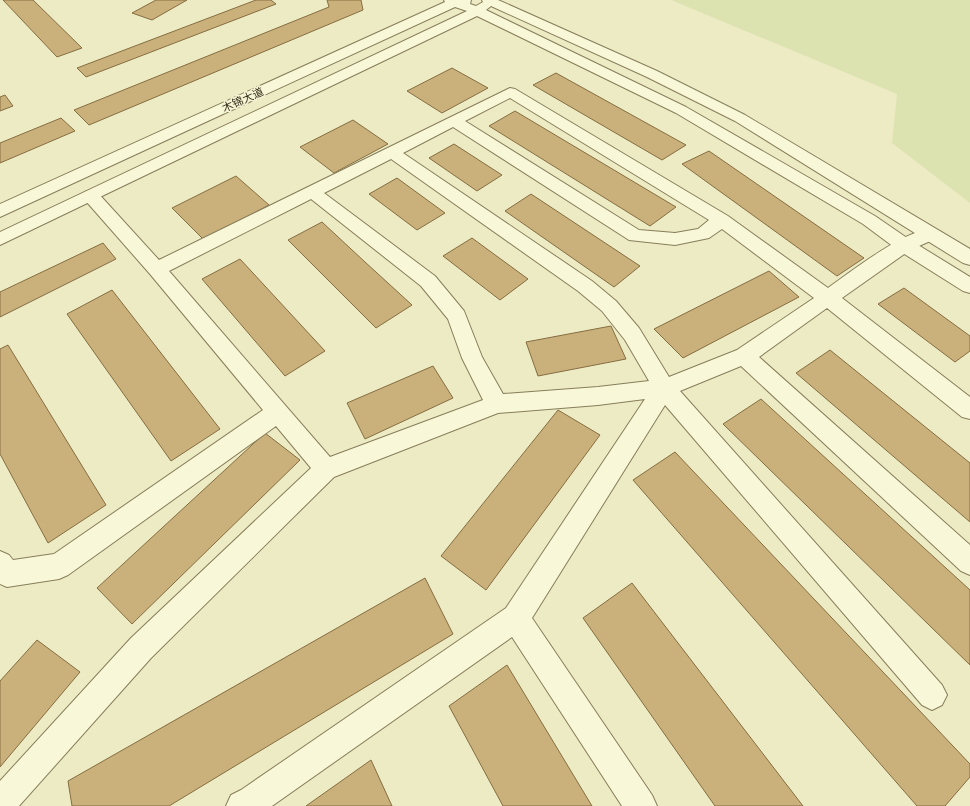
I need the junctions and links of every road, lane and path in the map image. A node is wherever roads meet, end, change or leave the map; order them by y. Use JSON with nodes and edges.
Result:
{"nodes":[{"id":1,"x":489,"y":0,"type":"edge"},
{"id":2,"x":453,"y":1,"type":"edge"},
{"id":3,"x":477,"y":12,"type":"junction"},
{"id":4,"x":454,"y":121,"type":"junction"},
{"id":5,"x":392,"y":152,"type":"junction"},
{"id":6,"x":312,"y":192,"type":"junction"},
{"id":7,"x":91,"y":196,"type":"junction"},
{"id":8,"x":0,"y":211,"type":"edge"},
{"id":9,"x":722,"y":220,"type":"junction"},
{"id":10,"x":931,"y":234,"type":"junction"},
{"id":11,"x":0,"y":239,"type":"edge"},
{"id":12,"x":904,"y":245,"type":"junction"},
{"id":13,"x":970,"y":258,"type":"edge"},
{"id":14,"x":157,"y":269,"type":"junction"},
{"id":15,"x":970,"y":286,"type":"edge"},
{"id":16,"x":828,"y":298,"type":"junction"},
{"id":17,"x":744,"y":356,"type":"junction"},
{"id":18,"x":664,"y":388,"type":"junction"},
{"id":19,"x":497,"y":404,"type":"junction"},
{"id":20,"x":970,"y":410,"type":"edge"},
{"id":21,"x":278,"y":412,"type":"junction"},
{"id":22,"x":326,"y":469,"type":"junction"},
{"id":23,"x":970,"y":562,"type":"edge"},
{"id":24,"x":0,"y":564,"type":"edge"},
{"id":25,"x":516,"y":618,"type":"junction"},
{"id":26,"x":932,"y":695,"type":"dead end"},
{"id":27,"x":0,"y":804,"type":"edge"},
{"id":28,"x":249,"y":804,"type":"edge"},
{"id":29,"x":641,"y":806,"type":"edge"}],
"edges":[{"from":1,"to":2,"type":"street","name":"木锦大道"},
{"from":1,"to":3,"type":"street","name":"木锦大道"},
{"from":1,"to":10,"type":"street"},
{"from":2,"to":3,"type":"street"},
{"from":2,"to":8,"type":"street","name":"木锦大道"},
{"from":3,"to":7,"type":"street","name":"木锦大道"},
{"from":3,"to":12,"type":"street"},
{"from":4,"to":5,"type":"street"},
{"from":4,"to":9,"type":"street"},
{"from":4,"to":9,"type":"street"},
{"from":5,"to":6,"type":"street"},
{"from":5,"to":18,"type":"street"},
{"from":6,"to":14,"type":"street"},
{"from":6,"to":19,"type":"street"},
{"from":7,"to":11,"type":"street","name":"木锦大道"},
{"from":7,"to":14,"type":"street"},
{"from":9,"to":16,"type":"street"},
{"from":10,"to":12,"type":"street"},
{"from":10,"to":13,"type":"street"},
{"from":12,"to":15,"type":"street"},
{"from":12,"to":16,"type":"street"},
{"from":14,"to":21,"type":"street"},
{"from":16,"to":17,"type":"street"},
{"from":16,"to":20,"type":"street"},
{"from":17,"to":18,"type":"street"},
{"from":17,"to":23,"type":"street"},
{"from":18,"to":19,"type":"street"},
{"from":18,"to":25,"type":"street"},
{"from":18,"to":26,"type":"street"},
{"from":19,"to":22,"type":"street"},
{"from":21,"to":22,"type":"street"},
{"from":21,"to":24,"type":"street"},
{"from":22,"to":27,"type":"street"},
{"from":25,"to":28,"type":"street"},
{"from":25,"to":29,"type":"street"}]}
